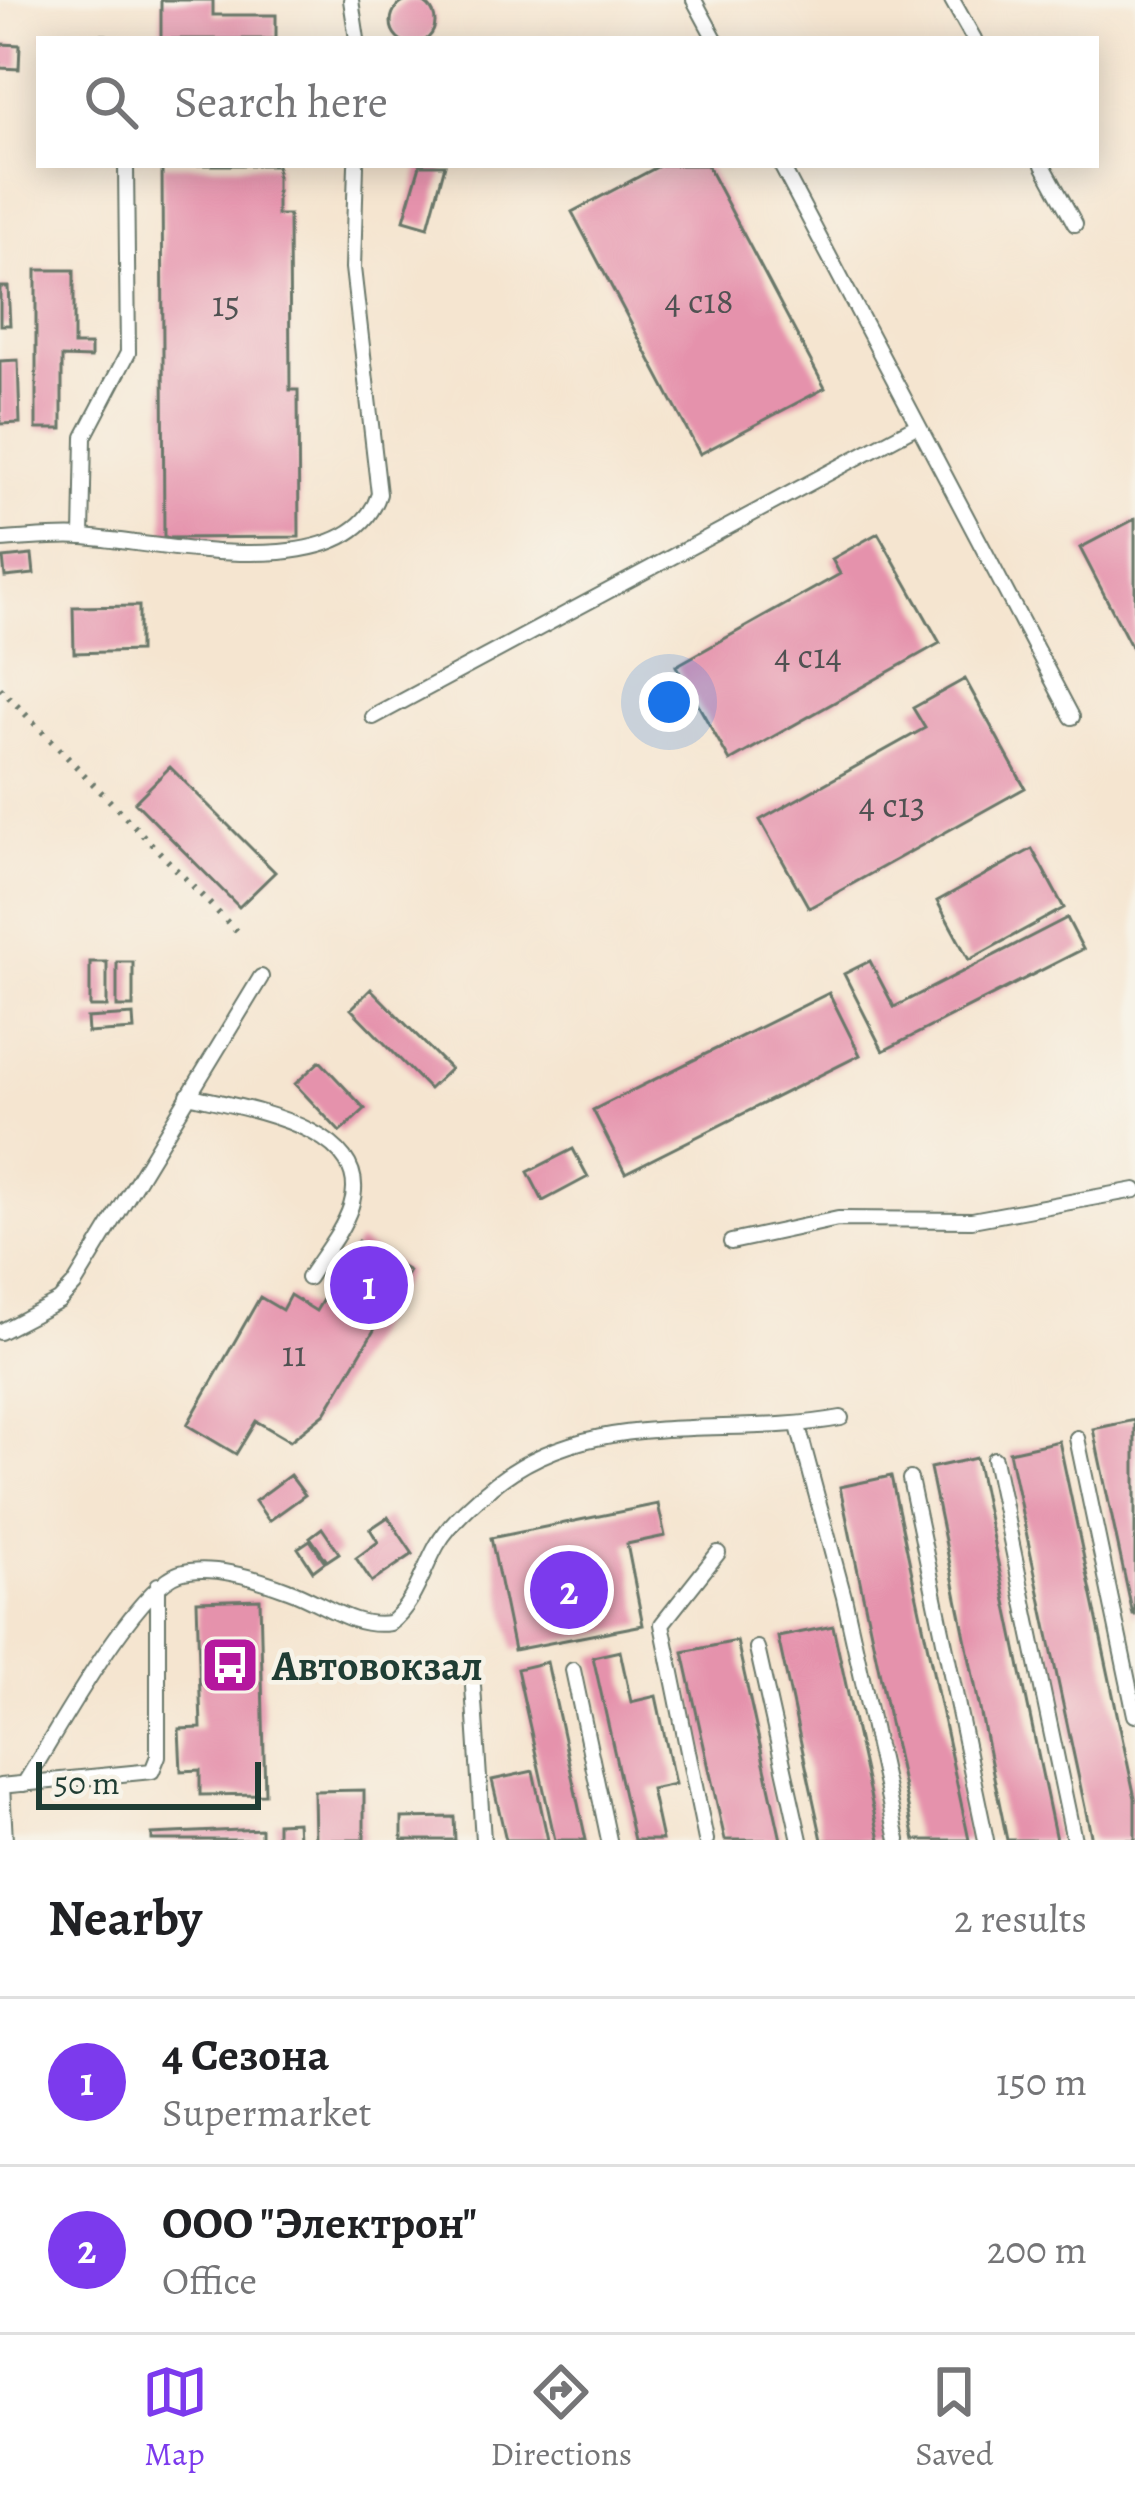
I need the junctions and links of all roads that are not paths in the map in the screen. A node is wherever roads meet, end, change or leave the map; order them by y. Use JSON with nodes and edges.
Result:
{"nodes":[{"id":1,"x":351,"y":0,"type":"edge"},
{"id":2,"x":694,"y":0,"type":"edge"},
{"id":3,"x":952,"y":0,"type":"edge"},
{"id":4,"x":357,"y":36,"type":"edge"},
{"id":5,"x":713,"y":36,"type":"edge"},
{"id":6,"x":972,"y":36,"type":"edge"},
{"id":7,"x":126,"y":168,"type":"edge"},
{"id":8,"x":356,"y":168,"type":"edge"},
{"id":9,"x":783,"y":168,"type":"edge"},
{"id":10,"x":1045,"y":168,"type":"edge"},
{"id":11,"x":1075,"y":224,"type":"dead end"},
{"id":12,"x":918,"y":425,"type":"junction"},
{"id":13,"x":82,"y":537,"type":"junction"},
{"id":14,"x":0,"y":540,"type":"edge"},
{"id":15,"x":373,"y":717,"type":"dead end"},
{"id":16,"x":1072,"y":717,"type":"dead end"},
{"id":17,"x":261,"y":977,"type":"dead end"},
{"id":18,"x":188,"y":1095,"type":"junction"},
{"id":19,"x":1135,"y":1190,"type":"edge"},
{"id":20,"x":731,"y":1242,"type":"dead end"},
{"id":21,"x":308,"y":1278,"type":"dead end"},
{"id":22,"x":0,"y":1333,"type":"edge"},
{"id":23,"x":841,"y":1418,"type":"dead end"},
{"id":24,"x":798,"y":1426,"type":"junction"},
{"id":25,"x":1077,"y":1438,"type":"dead end"},
{"id":26,"x":994,"y":1459,"type":"dead end"},
{"id":27,"x":910,"y":1479,"type":"dead end"},
{"id":28,"x":718,"y":1553,"type":"dead end"},
{"id":29,"x":158,"y":1585,"type":"junction"},
{"id":30,"x":757,"y":1648,"type":"dead end"},
{"id":31,"x":573,"y":1670,"type":"dead end"},
{"id":32,"x":472,"y":1672,"type":"dead end"},
{"id":33,"x":1135,"y":1714,"type":"edge"},
{"id":34,"x":24,"y":1784,"type":"junction"},
{"id":35,"x":1,"y":1786,"type":"edge"},
{"id":36,"x":5,"y":1840,"type":"edge"},
{"id":37,"x":483,"y":1840,"type":"edge"},
{"id":38,"x":609,"y":1840,"type":"edge"},
{"id":39,"x":706,"y":1840,"type":"edge"},
{"id":40,"x":800,"y":1840,"type":"edge"},
{"id":41,"x":898,"y":1840,"type":"edge"},
{"id":42,"x":986,"y":1840,"type":"edge"},
{"id":43,"x":1074,"y":1840,"type":"edge"}],
"edges":[{"from":1,"to":4,"type":"lane"},
{"from":2,"to":5,"type":"lane"},
{"from":3,"to":6,"type":"lane"},
{"from":7,"to":13,"type":"lane"},
{"from":8,"to":13,"type":"lane"},
{"from":9,"to":12,"type":"lane"},
{"from":10,"to":11,"type":"lane"},
{"from":12,"to":15,"type":"lane"},
{"from":12,"to":16,"type":"lane"},
{"from":13,"to":14,"type":"lane"},
{"from":17,"to":18,"type":"lane"},
{"from":18,"to":21,"type":"lane"},
{"from":18,"to":22,"type":"lane"},
{"from":19,"to":20,"type":"lane"},
{"from":23,"to":24,"type":"lane"},
{"from":24,"to":29,"type":"lane"},
{"from":24,"to":41,"type":"lane"},
{"from":25,"to":33,"type":"lane"},
{"from":26,"to":43,"type":"lane"},
{"from":27,"to":42,"type":"lane"},
{"from":28,"to":39,"type":"lane"},
{"from":29,"to":34,"type":"lane"},
{"from":29,"to":34,"type":"lane"},
{"from":30,"to":40,"type":"lane"},
{"from":31,"to":38,"type":"lane"},
{"from":32,"to":37,"type":"lane"},
{"from":34,"to":35,"type":"lane"},
{"from":35,"to":36,"type":"lane"}]}
